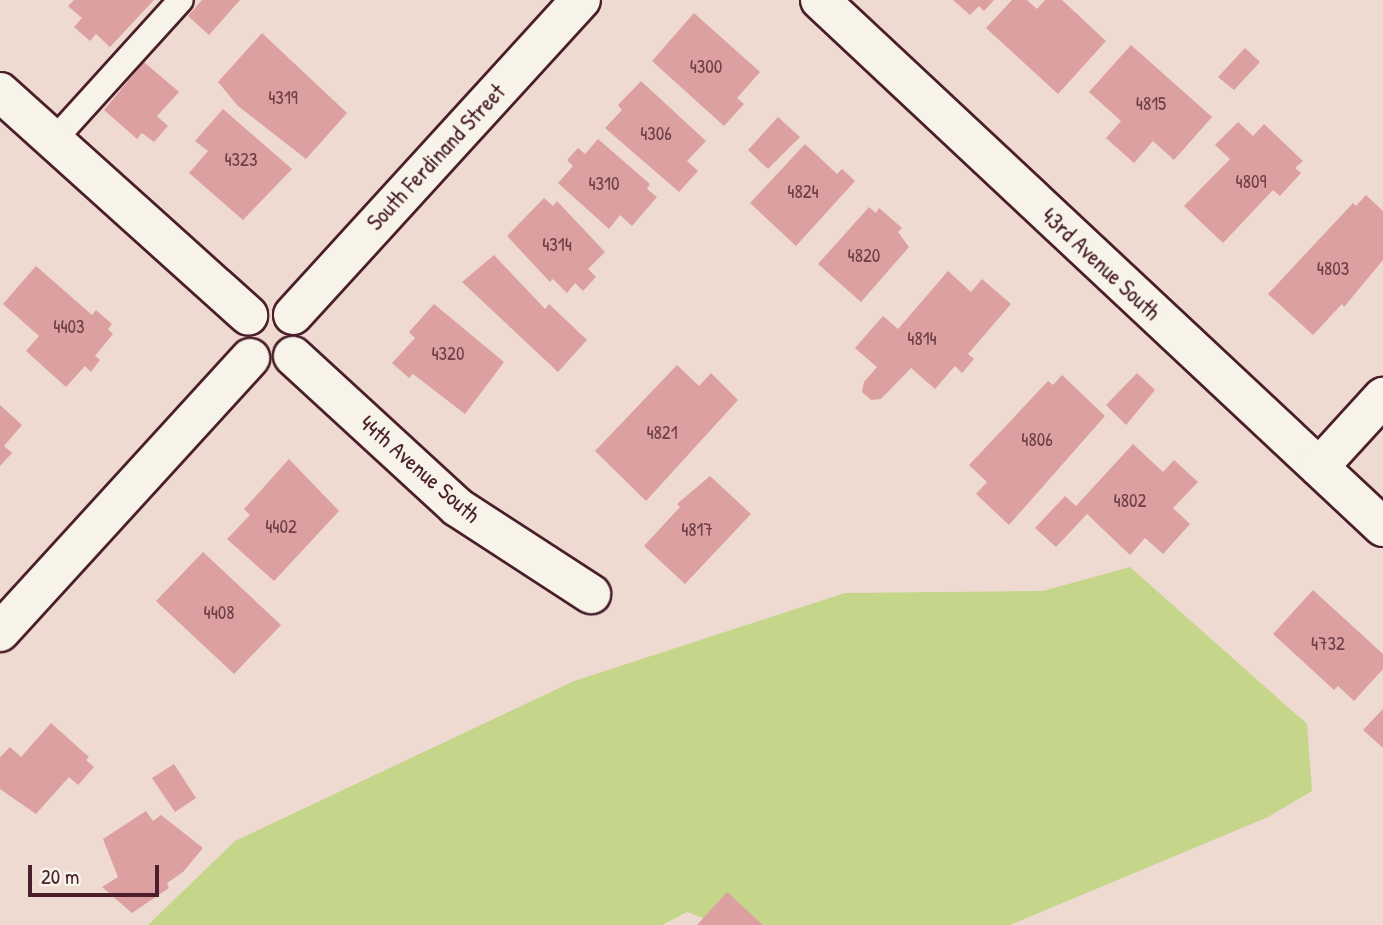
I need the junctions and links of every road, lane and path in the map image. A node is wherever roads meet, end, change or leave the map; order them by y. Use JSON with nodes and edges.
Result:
{"nodes":[{"id":1,"x":181,"y":0,"type":"edge"},
{"id":2,"x":580,"y":0,"type":"edge"},
{"id":3,"x":820,"y":0,"type":"edge"},
{"id":4,"x":0,"y":92,"type":"edge"},
{"id":5,"x":53,"y":141,"type":"junction"},
{"id":6,"x":248,"y":314,"type":"junction"},
{"id":7,"x":293,"y":314,"type":"junction"},
{"id":8,"x":293,"y":356,"type":"junction"},
{"id":9,"x":250,"y":358,"type":"junction"},
{"id":10,"x":1383,"y":397,"type":"edge"},
{"id":11,"x":1319,"y":467,"type":"junction"},
{"id":12,"x":1383,"y":527,"type":"edge"},
{"id":13,"x":591,"y":594,"type":"dead end"},
{"id":14,"x":0,"y":632,"type":"edge"}],
"edges":[{"from":1,"to":5,"type":"lane"},
{"from":2,"to":7,"type":"street","name":"South Ferdinand Street"},
{"from":3,"to":11,"type":"street","name":"43rd Avenue South"},
{"from":4,"to":5,"type":"street"},
{"from":5,"to":6,"type":"street"},
{"from":6,"to":7,"type":"street"},
{"from":6,"to":9,"type":"street"},
{"from":7,"to":8,"type":"street"},
{"from":8,"to":9,"type":"street"},
{"from":8,"to":13,"type":"street","name":"44th Avenue South"},
{"from":9,"to":14,"type":"street"},
{"from":10,"to":11,"type":"street"},
{"from":11,"to":12,"type":"street","name":"43rd Avenue South"}]}
